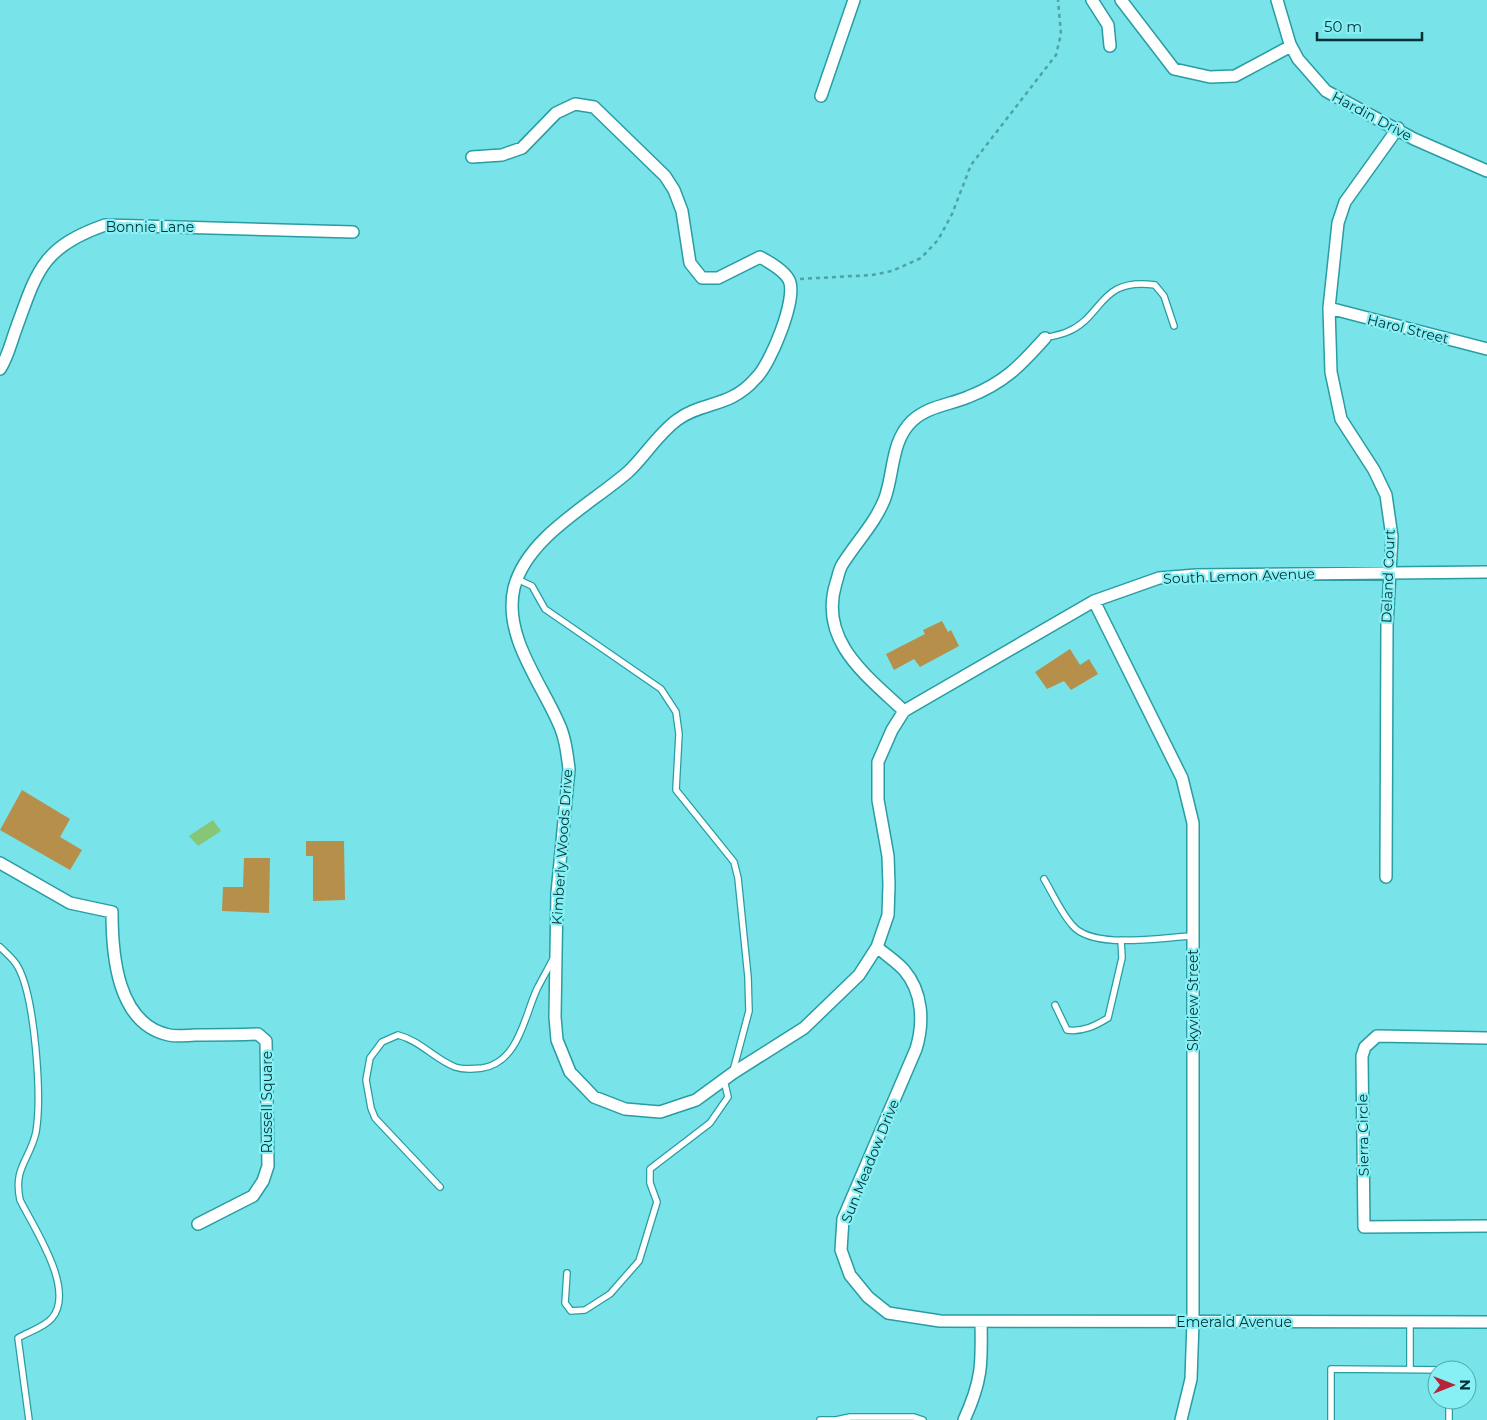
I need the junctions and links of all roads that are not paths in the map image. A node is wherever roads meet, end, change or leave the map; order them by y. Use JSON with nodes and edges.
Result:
{"nodes":[{"id":1,"x":854,"y":0,"type":"edge"},
{"id":2,"x":1092,"y":0,"type":"edge"},
{"id":3,"x":1121,"y":0,"type":"edge"},
{"id":4,"x":1277,"y":0,"type":"edge"},
{"id":5,"x":1110,"y":46,"type":"dead end"},
{"id":6,"x":1291,"y":46,"type":"junction"},
{"id":7,"x":821,"y":96,"type":"dead end"},
{"id":8,"x":1398,"y":128,"type":"junction"},
{"id":9,"x":472,"y":157,"type":"dead end"},
{"id":10,"x":1487,"y":171,"type":"edge"},
{"id":11,"x":353,"y":232,"type":"dead end"},
{"id":12,"x":1329,"y":308,"type":"junction"},
{"id":13,"x":1174,"y":326,"type":"dead end"},
{"id":14,"x":1045,"y":338,"type":"joint"},
{"id":15,"x":1487,"y":349,"type":"edge"},
{"id":16,"x":0,"y":368,"type":"edge"},
{"id":17,"x":1487,"y":572,"type":"edge"},
{"id":18,"x":1390,"y":573,"type":"junction"},
{"id":19,"x":517,"y":579,"type":"junction"},
{"id":20,"x":1094,"y":600,"type":"junction"},
{"id":21,"x":904,"y":711,"type":"junction"},
{"id":22,"x":0,"y":863,"type":"edge"},
{"id":23,"x":1386,"y":876,"type":"dead end"},
{"id":24,"x":1044,"y":880,"type":"dead end"},
{"id":25,"x":1193,"y":936,"type":"junction"},
{"id":26,"x":1121,"y":940,"type":"junction"},
{"id":27,"x":0,"y":947,"type":"edge"},
{"id":28,"x":877,"y":947,"type":"junction"},
{"id":29,"x":556,"y":955,"type":"junction"},
{"id":30,"x":1055,"y":1006,"type":"dead end"},
{"id":31,"x":1487,"y":1038,"type":"edge"},
{"id":32,"x":728,"y":1076,"type":"junction"},
{"id":33,"x":440,"y":1187,"type":"dead end"},
{"id":34,"x":198,"y":1224,"type":"dead end"},
{"id":35,"x":1487,"y":1226,"type":"edge"},
{"id":36,"x":567,"y":1273,"type":"dead end"},
{"id":37,"x":982,"y":1322,"type":"junction"},
{"id":38,"x":1193,"y":1322,"type":"junction"},
{"id":39,"x":1410,"y":1322,"type":"junction"},
{"id":40,"x":1487,"y":1322,"type":"edge"},
{"id":41,"x":1410,"y":1369,"type":"junction"},
{"id":42,"x":1427,"y":1369,"type":"edge"},
{"id":43,"x":29,"y":1420,"type":"edge"},
{"id":44,"x":820,"y":1420,"type":"edge"},
{"id":45,"x":836,"y":1420,"type":"edge"},
{"id":46,"x":923,"y":1420,"type":"edge"},
{"id":47,"x":964,"y":1420,"type":"edge"},
{"id":48,"x":1181,"y":1420,"type":"edge"},
{"id":49,"x":1331,"y":1420,"type":"edge"}],
"edges":[{"from":1,"to":7,"type":"street"},
{"from":2,"to":5,"type":"street"},
{"from":3,"to":6,"type":"street"},
{"from":4,"to":6,"type":"street","name":"Hardin Drive"},
{"from":6,"to":8,"type":"street","name":"Hardin Drive"},
{"from":8,"to":10,"type":"street","name":"Hardin Drive"},
{"from":8,"to":12,"type":"street","name":"Deland Court"},
{"from":9,"to":19,"type":"street","name":"Kimberly Woods Drive"},
{"from":11,"to":16,"type":"street","name":"Bonnie Lane"},
{"from":12,"to":15,"type":"street","name":"Harol Street"},
{"from":12,"to":18,"type":"street","name":"Deland Court"},
{"from":13,"to":14,"type":"lane"},
{"from":14,"to":21,"type":"street"},
{"from":17,"to":18,"type":"street","name":"South Lemon Avenue"},
{"from":18,"to":20,"type":"street","name":"South Lemon Avenue"},
{"from":18,"to":23,"type":"street","name":"Deland Court"},
{"from":19,"to":29,"type":"street","name":"Kimberly Woods Drive"},
{"from":19,"to":32,"type":"lane"},
{"from":20,"to":21,"type":"street","name":"South Lemon Avenue"},
{"from":20,"to":25,"type":"street","name":"Skyview Street"},
{"from":21,"to":28,"type":"street","name":"Kimberly Woods Drive"},
{"from":22,"to":34,"type":"street","name":"Russell Square"},
{"from":24,"to":26,"type":"lane"},
{"from":25,"to":26,"type":"lane"},
{"from":25,"to":38,"type":"street","name":"Skyview Street"},
{"from":26,"to":30,"type":"lane"},
{"from":27,"to":43,"type":"lane"},
{"from":28,"to":32,"type":"street","name":"Kimberly Woods Drive"},
{"from":28,"to":37,"type":"street","name":"Sun Meadow Drive"},
{"from":29,"to":32,"type":"street","name":"Kimberly Woods Drive"},
{"from":29,"to":33,"type":"lane"},
{"from":31,"to":35,"type":"street","name":"Sierra Circle"},
{"from":32,"to":36,"type":"lane"},
{"from":37,"to":38,"type":"street","name":"Emerald Avenue"},
{"from":37,"to":47,"type":"street"},
{"from":38,"to":39,"type":"street","name":"Emerald Avenue"},
{"from":38,"to":48,"type":"street","name":"Skyview Street"},
{"from":39,"to":40,"type":"street","name":"Emerald Avenue"},
{"from":39,"to":41,"type":"lane"},
{"from":41,"to":42,"type":"lane"},
{"from":41,"to":49,"type":"lane"},
{"from":44,"to":45,"type":"lane"},
{"from":45,"to":46,"type":"lane"}]}
